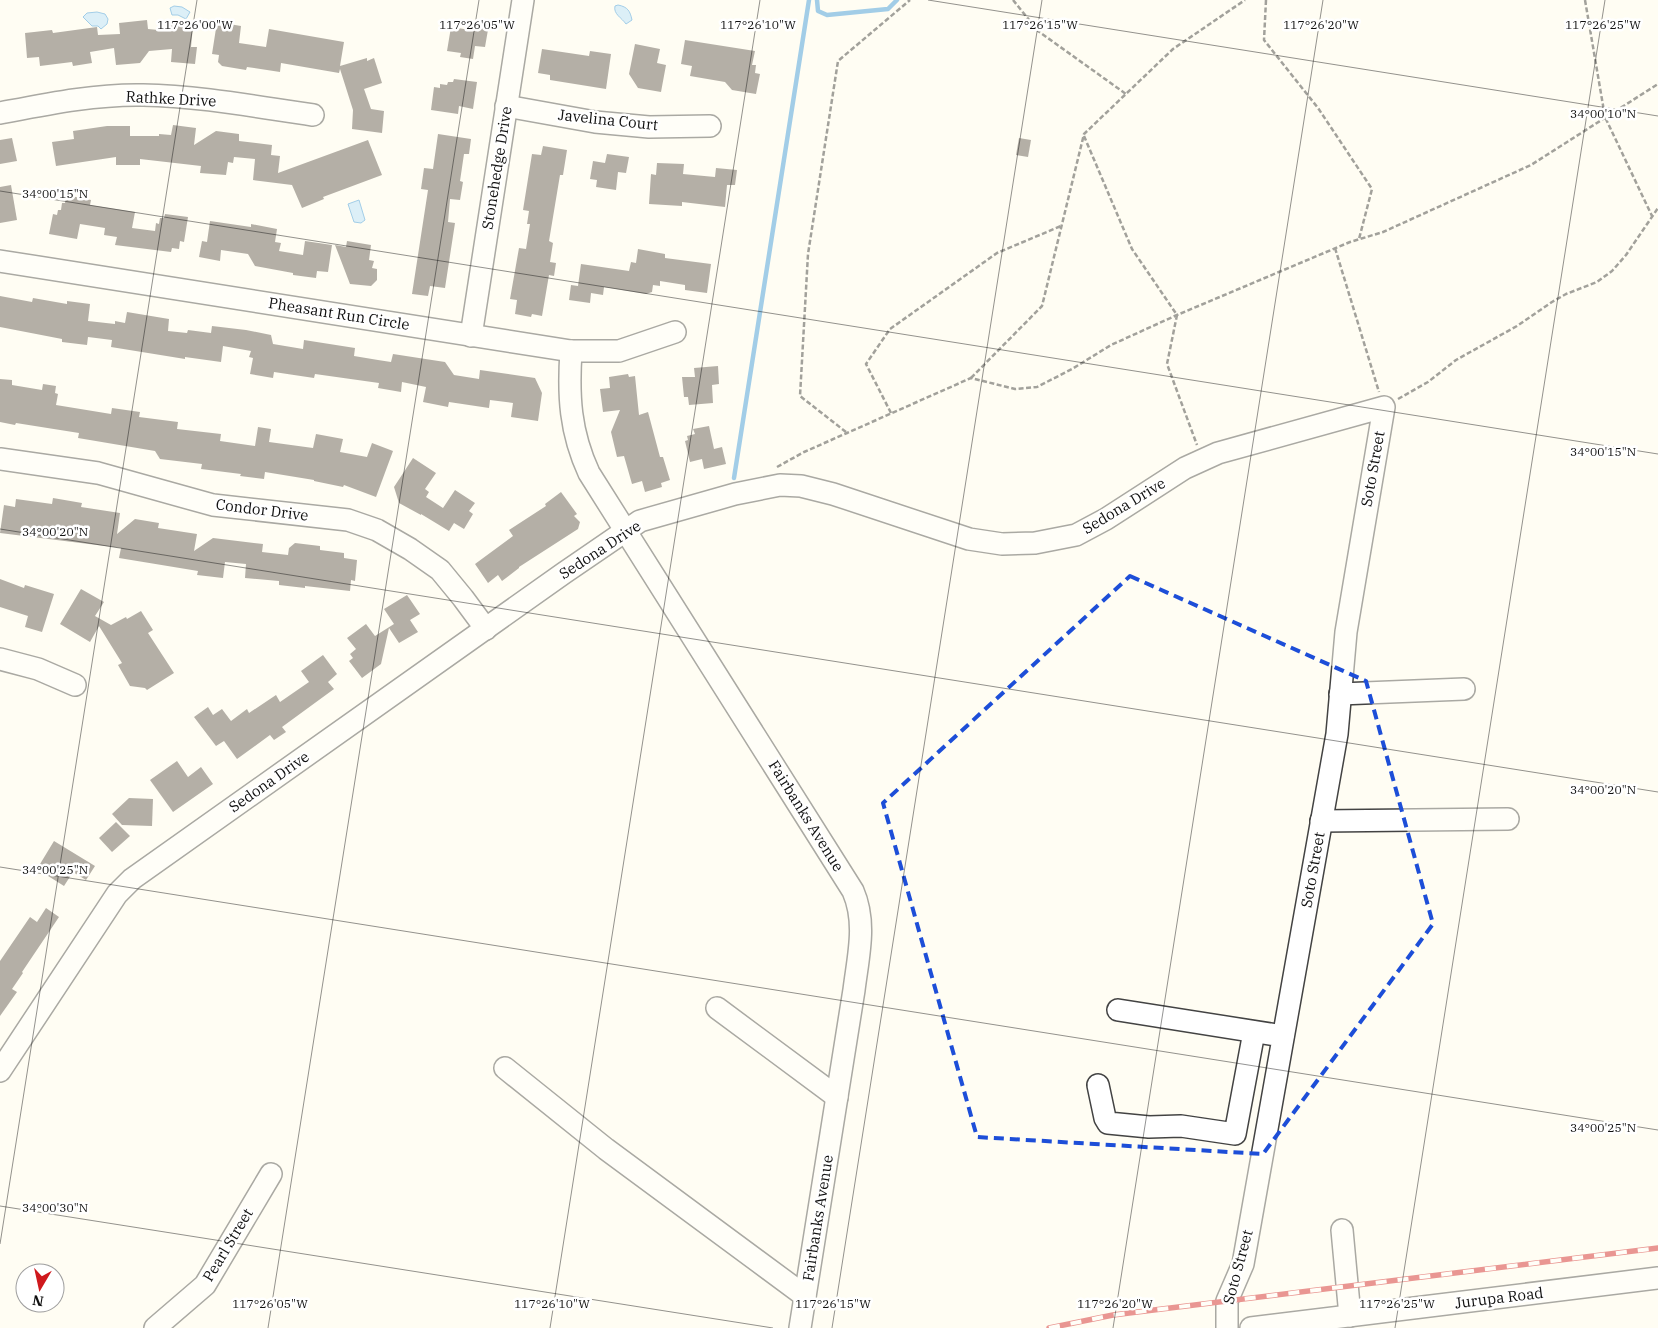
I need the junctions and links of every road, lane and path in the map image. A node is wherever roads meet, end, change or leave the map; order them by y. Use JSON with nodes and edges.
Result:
{"nodes":[{"id":1,"x":523,"y":0,"type":"edge"},
{"id":2,"x":910,"y":0,"type":"edge"},
{"id":3,"x":1013,"y":0,"type":"edge"},
{"id":4,"x":1244,"y":0,"type":"edge"},
{"id":5,"x":1266,"y":0,"type":"edge"},
{"id":6,"x":1586,"y":0,"type":"edge"},
{"id":7,"x":1658,"y":84,"type":"edge"},
{"id":8,"x":1126,"y":94,"type":"junction"},
{"id":9,"x":506,"y":106,"type":"junction"},
{"id":10,"x":0,"y":113,"type":"edge"},
{"id":11,"x":313,"y":116,"type":"dead end"},
{"id":12,"x":1605,"y":117,"type":"junction"},
{"id":13,"x":710,"y":126,"type":"dead end"},
{"id":14,"x":1084,"y":134,"type":"junction"},
{"id":15,"x":1658,"y":208,"type":"edge"},
{"id":16,"x":1652,"y":216,"type":"junction"},
{"id":17,"x":1061,"y":226,"type":"junction"},
{"id":18,"x":1358,"y":239,"type":"junction"},
{"id":19,"x":1335,"y":248,"type":"junction"},
{"id":20,"x":0,"y":261,"type":"edge"},
{"id":21,"x":1177,"y":315,"type":"junction"},
{"id":22,"x":675,"y":332,"type":"dead end"},
{"id":23,"x":471,"y":336,"type":"junction"},
{"id":24,"x":571,"y":351,"type":"junction"},
{"id":25,"x":971,"y":378,"type":"junction"},
{"id":26,"x":1384,"y":407,"type":"junction"},
{"id":27,"x":891,"y":414,"type":"junction"},
{"id":28,"x":847,"y":433,"type":"junction"},
{"id":29,"x":0,"y":459,"type":"edge"},
{"id":30,"x":1202,"y":461,"type":"junction"},
{"id":31,"x":774,"y":468,"type":"dead end"},
{"id":32,"x":626,"y":531,"type":"junction"},
{"id":33,"x":486,"y":629,"type":"junction"},
{"id":34,"x":0,"y":659,"type":"edge"},
{"id":35,"x":75,"y":685,"type":"dead end"},
{"id":36,"x":1464,"y":690,"type":"dead end"},
{"id":37,"x":1340,"y":694,"type":"junction"},
{"id":38,"x":1508,"y":819,"type":"dead end"},
{"id":39,"x":1321,"y":822,"type":"junction"},
{"id":40,"x":717,"y":1008,"type":"dead end"},
{"id":41,"x":1118,"y":1010,"type":"dead end"},
{"id":42,"x":1254,"y":1032,"type":"junction"},
{"id":43,"x":1283,"y":1036,"type":"junction"},
{"id":44,"x":505,"y":1068,"type":"dead end"},
{"id":45,"x":0,"y":1071,"type":"edge"},
{"id":46,"x":1098,"y":1085,"type":"dead end"},
{"id":47,"x":837,"y":1097,"type":"junction"},
{"id":48,"x":271,"y":1174,"type":"dead end"},
{"id":49,"x":1342,"y":1230,"type":"dead end"},
{"id":50,"x":1658,"y":1278,"type":"edge"},
{"id":51,"x":805,"y":1296,"type":"junction"},
{"id":52,"x":1350,"y":1316,"type":"junction"},
{"id":53,"x":1291,"y":1326,"type":"edge"},
{"id":54,"x":155,"y":1328,"type":"edge"},
{"id":55,"x":800,"y":1328,"type":"edge"},
{"id":56,"x":1227,"y":1328,"type":"edge"},
{"id":57,"x":1251,"y":1328,"type":"edge"}],
"edges":[{"from":1,"to":9,"type":"street","name":"Stonehedge Drive"},
{"from":2,"to":28,"type":"path"},
{"from":3,"to":8,"type":"path"},
{"from":4,"to":8,"type":"path"},
{"from":5,"to":18,"type":"path"},
{"from":6,"to":12,"type":"path"},
{"from":7,"to":12,"type":"path"},
{"from":8,"to":14,"type":"path"},
{"from":9,"to":13,"type":"street","name":"Javelina Court"},
{"from":9,"to":23,"type":"street","name":"Stonehedge Drive"},
{"from":10,"to":11,"type":"street","name":"Rathke Drive"},
{"from":12,"to":16,"type":"path"},
{"from":12,"to":18,"type":"path"},
{"from":14,"to":17,"type":"path"},
{"from":14,"to":21,"type":"path"},
{"from":15,"to":16,"type":"path"},
{"from":16,"to":26,"type":"path"},
{"from":17,"to":25,"type":"path"},
{"from":17,"to":27,"type":"path"},
{"from":18,"to":19,"type":"path"},
{"from":19,"to":21,"type":"path"},
{"from":19,"to":26,"type":"path"},
{"from":20,"to":23,"type":"street","name":"Pheasant Run Circle"},
{"from":21,"to":25,"type":"path"},
{"from":21,"to":30,"type":"path"},
{"from":22,"to":24,"type":"street","name":"Pheasant Run Circle"},
{"from":23,"to":24,"type":"street","name":"Pheasant Run Circle"},
{"from":24,"to":32,"type":"street","name":"Fairbanks Avenue"},
{"from":25,"to":27,"type":"path"},
{"from":26,"to":30,"type":"street","name":"Sedona Drive"},
{"from":26,"to":37,"type":"street","name":"Soto Street"},
{"from":27,"to":28,"type":"path"},
{"from":28,"to":31,"type":"path"},
{"from":29,"to":33,"type":"street","name":"Condor Drive"},
{"from":30,"to":32,"type":"street","name":"Sedona Drive"},
{"from":32,"to":33,"type":"street","name":"Sedona Drive"},
{"from":32,"to":47,"type":"street","name":"Fairbanks Avenue"},
{"from":33,"to":45,"type":"street","name":"Sedona Drive"},
{"from":34,"to":35,"type":"street"},
{"from":36,"to":37,"type":"street"},
{"from":37,"to":39,"type":"street","name":"Soto Street"},
{"from":38,"to":39,"type":"street"},
{"from":39,"to":43,"type":"street","name":"Soto Street"},
{"from":40,"to":47,"type":"street"},
{"from":41,"to":42,"type":"street"},
{"from":42,"to":43,"type":"street"},
{"from":42,"to":46,"type":"street"},
{"from":43,"to":56,"type":"street","name":"Soto Street"},
{"from":44,"to":51,"type":"street"},
{"from":47,"to":51,"type":"street","name":"Fairbanks Avenue"},
{"from":48,"to":54,"type":"street","name":"Pearl Street"},
{"from":49,"to":52,"type":"street"},
{"from":50,"to":52,"type":"street","name":"Jurupa Road"},
{"from":51,"to":55,"type":"street","name":"Fairbanks Avenue"},
{"from":52,"to":53,"type":"street","name":"Jurupa Road"},
{"from":53,"to":57,"type":"street","name":"Jurupa Road"}]}
